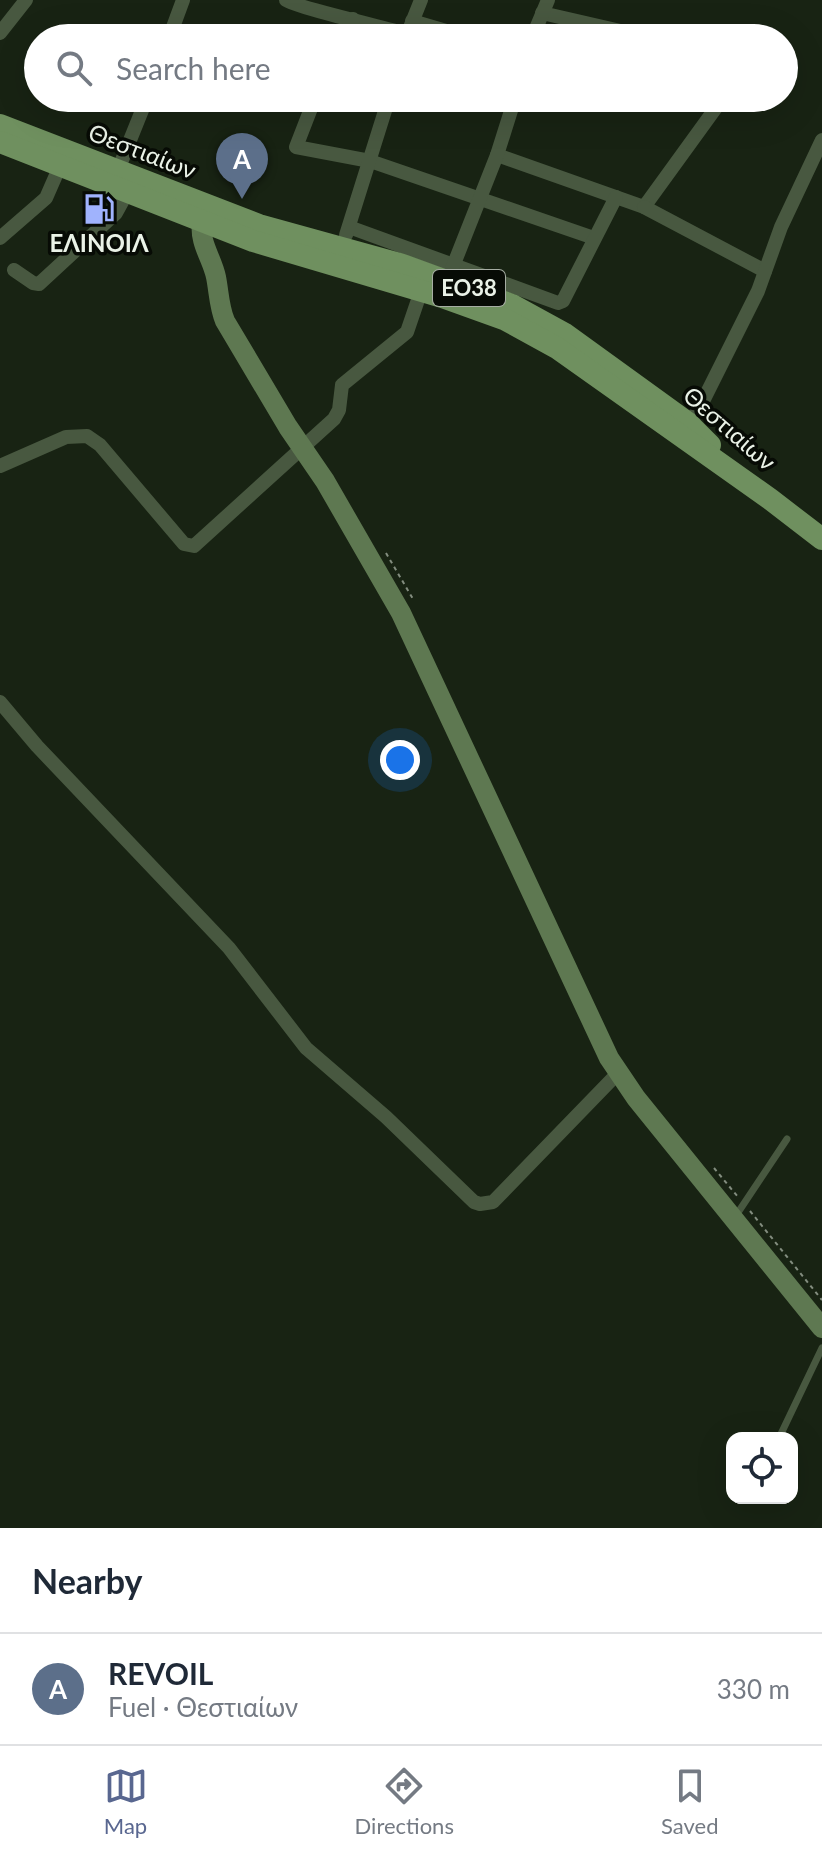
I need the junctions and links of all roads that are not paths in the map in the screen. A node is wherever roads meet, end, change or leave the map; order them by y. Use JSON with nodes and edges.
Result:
{"nodes":[{"id":1,"x":26,"y":0,"type":"edge"},
{"id":2,"x":183,"y":0,"type":"edge"},
{"id":3,"x":286,"y":0,"type":"edge"},
{"id":4,"x":421,"y":0,"type":"edge"},
{"id":5,"x":545,"y":6,"type":"edge"},
{"id":6,"x":353,"y":19,"type":"junction"},
{"id":7,"x":174,"y":24,"type":"edge"},
{"id":8,"x":350,"y":24,"type":"edge"},
{"id":9,"x":376,"y":24,"type":"edge"},
{"id":10,"x":412,"y":24,"type":"edge"},
{"id":11,"x":605,"y":24,"type":"edge"},
{"id":12,"x":0,"y":33,"type":"edge"},
{"id":13,"x":142,"y":112,"type":"edge"},
{"id":14,"x":310,"y":112,"type":"edge"},
{"id":15,"x":385,"y":112,"type":"edge"},
{"id":16,"x":511,"y":112,"type":"edge"},
{"id":17,"x":713,"y":112,"type":"edge"},
{"id":18,"x":0,"y":125,"type":"edge"},
{"id":19,"x":822,"y":140,"type":"edge"},
{"id":20,"x":0,"y":142,"type":"edge"},
{"id":21,"x":497,"y":155,"type":"junction"},
{"id":22,"x":370,"y":161,"type":"junction"},
{"id":23,"x":60,"y":166,"type":"junction"},
{"id":24,"x":119,"y":183,"type":"junction"},
{"id":25,"x":616,"y":197,"type":"junction"},
{"id":26,"x":480,"y":198,"type":"junction"},
{"id":27,"x":644,"y":207,"type":"junction"},
{"id":28,"x":202,"y":222,"type":"junction"},
{"id":29,"x":256,"y":233,"type":"junction"},
{"id":30,"x":0,"y":238,"type":"edge"},
{"id":31,"x":594,"y":238,"type":"junction"},
{"id":32,"x":343,"y":247,"type":"junction"},
{"id":33,"x":14,"y":270,"type":"dead end"},
{"id":34,"x":765,"y":271,"type":"junction"},
{"id":35,"x":441,"y":283,"type":"junction"},
{"id":36,"x":688,"y":423,"type":"junction"},
{"id":37,"x":302,"y":447,"type":"junction"},
{"id":38,"x":0,"y":466,"type":"edge"},
{"id":39,"x":770,"y":499,"type":"junction"},
{"id":40,"x":822,"y":539,"type":"edge"},
{"id":41,"x":0,"y":702,"type":"edge"},
{"id":42,"x":618,"y":1073,"type":"junction"},
{"id":43,"x":787,"y":1139,"type":"dead end"},
{"id":44,"x":738,"y":1211,"type":"junction"},
{"id":45,"x":822,"y":1328,"type":"edge"},
{"id":46,"x":822,"y":1348,"type":"edge"},
{"id":47,"x":782,"y":1432,"type":"edge"}],
"edges":[{"from":1,"to":12,"type":"street"},
{"from":2,"to":7,"type":"street"},
{"from":3,"to":6,"type":"street"},
{"from":4,"to":10,"type":"street"},
{"from":5,"to":11,"type":"street"},
{"from":6,"to":8,"type":"street"},
{"from":6,"to":9,"type":"street"},
{"from":13,"to":24,"type":"street"},
{"from":14,"to":22,"type":"street"},
{"from":15,"to":22,"type":"street"},
{"from":16,"to":21,"type":"street"},
{"from":17,"to":27,"type":"street"},
{"from":18,"to":24,"type":"main road","name":"Θεστιαίων","number":"ΕΟ38"},
{"from":19,"to":34,"type":"street"},
{"from":20,"to":23,"type":"main road","name":"Θεστιαίων","number":"ΕΟ38"},
{"from":21,"to":25,"type":"street"},
{"from":21,"to":26,"type":"street"},
{"from":22,"to":26,"type":"street"},
{"from":22,"to":32,"type":"street"},
{"from":23,"to":24,"type":"main road","name":"Θεστιαίων","number":"ΕΟ38"},
{"from":23,"to":30,"type":"street"},
{"from":24,"to":28,"type":"main road","name":"Θεστιαίων","number":"ΕΟ38"},
{"from":24,"to":29,"type":"main road","name":"Θεστιαίων","number":"ΕΟ38"},
{"from":24,"to":33,"type":"street"},
{"from":25,"to":27,"type":"street"},
{"from":25,"to":31,"type":"street"},
{"from":26,"to":31,"type":"street"},
{"from":26,"to":35,"type":"street"},
{"from":27,"to":34,"type":"street"},
{"from":28,"to":29,"type":"main road","name":"Θεστιαίων","number":"ΕΟ38"},
{"from":28,"to":37,"type":"street"},
{"from":29,"to":32,"type":"main road","name":"Θεστιαίων","number":"ΕΟ38"},
{"from":31,"to":35,"type":"street"},
{"from":32,"to":35,"type":"main road","name":"Θεστιαίων","number":"ΕΟ38"},
{"from":32,"to":35,"type":"street"},
{"from":34,"to":36,"type":"street"},
{"from":35,"to":36,"type":"main road","name":"Θεστιαίων","number":"ΕΟ38"},
{"from":35,"to":37,"type":"street"},
{"from":35,"to":39,"type":"main road","name":"Θεστιαίων","number":"ΕΟ38"},
{"from":36,"to":39,"type":"main road","name":"Θεστιαίων","number":"ΕΟ38"},
{"from":37,"to":38,"type":"street"},
{"from":37,"to":42,"type":"street"},
{"from":39,"to":40,"type":"main road","number":"ΕΟ38"},
{"from":41,"to":42,"type":"street"},
{"from":42,"to":44,"type":"street"},
{"from":43,"to":44,"type":"lane"},
{"from":44,"to":45,"type":"street"},
{"from":46,"to":47,"type":"lane"}]}
